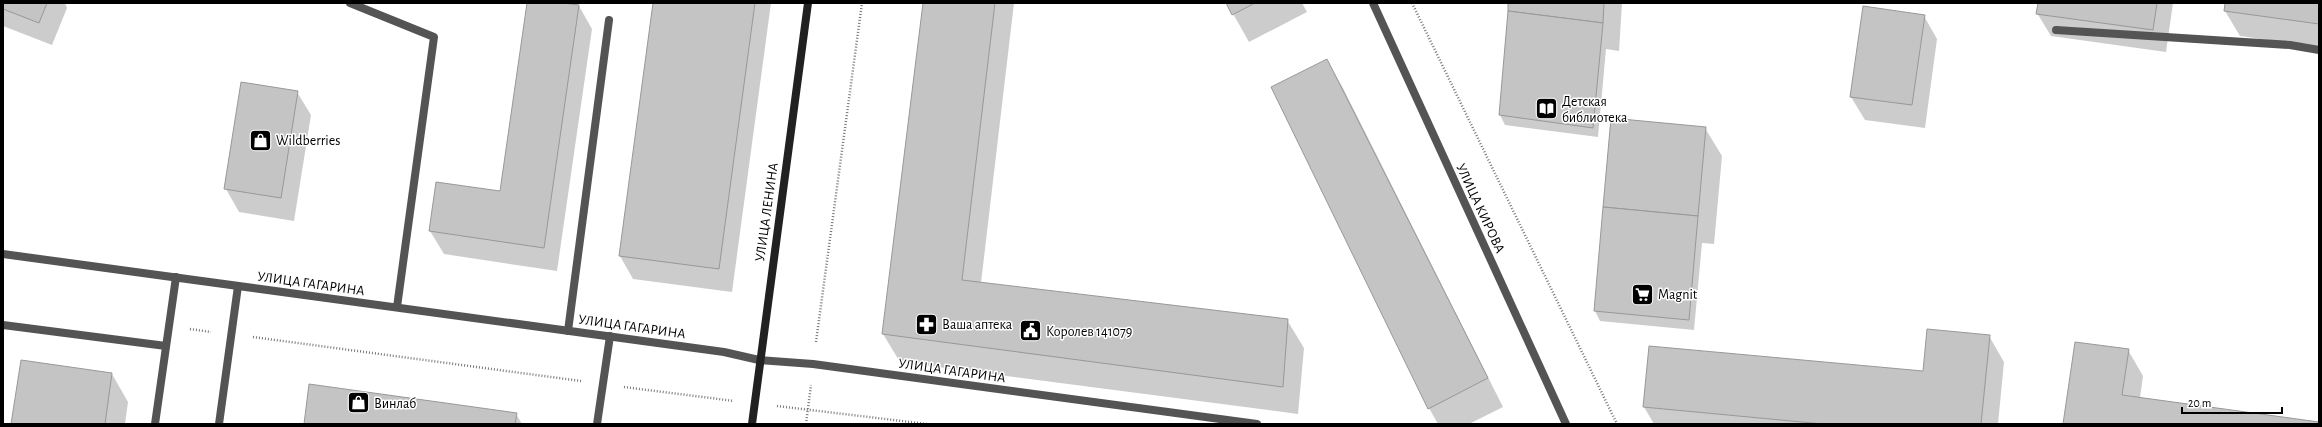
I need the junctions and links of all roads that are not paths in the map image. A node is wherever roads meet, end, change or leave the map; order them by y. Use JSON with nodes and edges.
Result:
{"nodes":[{"id":1,"x":350,"y":3,"type":"edge"},
{"id":2,"x":808,"y":3,"type":"edge"},
{"id":3,"x":1373,"y":3,"type":"edge"},
{"id":4,"x":609,"y":20,"type":"dead end"},
{"id":5,"x":2056,"y":30,"type":"dead end"},
{"id":6,"x":2319,"y":50,"type":"edge"},
{"id":7,"x":3,"y":256,"type":"edge"},
{"id":8,"x":176,"y":278,"type":"junction"},
{"id":9,"x":238,"y":286,"type":"junction"},
{"id":10,"x":397,"y":307,"type":"junction"},
{"id":11,"x":3,"y":325,"type":"edge"},
{"id":12,"x":568,"y":331,"type":"junction"},
{"id":13,"x":610,"y":336,"type":"junction"},
{"id":14,"x":166,"y":346,"type":"junction"},
{"id":15,"x":759,"y":360,"type":"junction"},
{"id":16,"x":155,"y":424,"type":"edge"},
{"id":17,"x":219,"y":424,"type":"edge"},
{"id":18,"x":597,"y":424,"type":"edge"},
{"id":19,"x":752,"y":424,"type":"edge"},
{"id":20,"x":1257,"y":424,"type":"edge"},
{"id":21,"x":1566,"y":424,"type":"edge"}],
"edges":[{"from":1,"to":10,"type":"street"},
{"from":2,"to":15,"type":"main road","name":"УЛИЦА ЛЕНИНА"},
{"from":3,"to":21,"type":"street","name":"УЛИЦА КИРОВА"},
{"from":4,"to":12,"type":"street"},
{"from":5,"to":6,"type":"street"},
{"from":7,"to":8,"type":"street","name":"УЛИЦА ГАГАРИНА"},
{"from":8,"to":9,"type":"street","name":"УЛИЦА ГАГАРИНА"},
{"from":8,"to":14,"type":"street"},
{"from":9,"to":10,"type":"street","name":"УЛИЦА ГАГАРИНА"},
{"from":9,"to":17,"type":"street"},
{"from":10,"to":12,"type":"street","name":"УЛИЦА ГАГАРИНА"},
{"from":11,"to":14,"type":"street"},
{"from":12,"to":13,"type":"street","name":"УЛИЦА ГАГАРИНА"},
{"from":13,"to":15,"type":"street","name":"УЛИЦА ГАГАРИНА"},
{"from":13,"to":18,"type":"street"},
{"from":14,"to":16,"type":"street"},
{"from":15,"to":19,"type":"main road","name":"УЛИЦА ЛЕНИНА"},
{"from":15,"to":20,"type":"street","name":"УЛИЦА ГАГАРИНА"}]}
